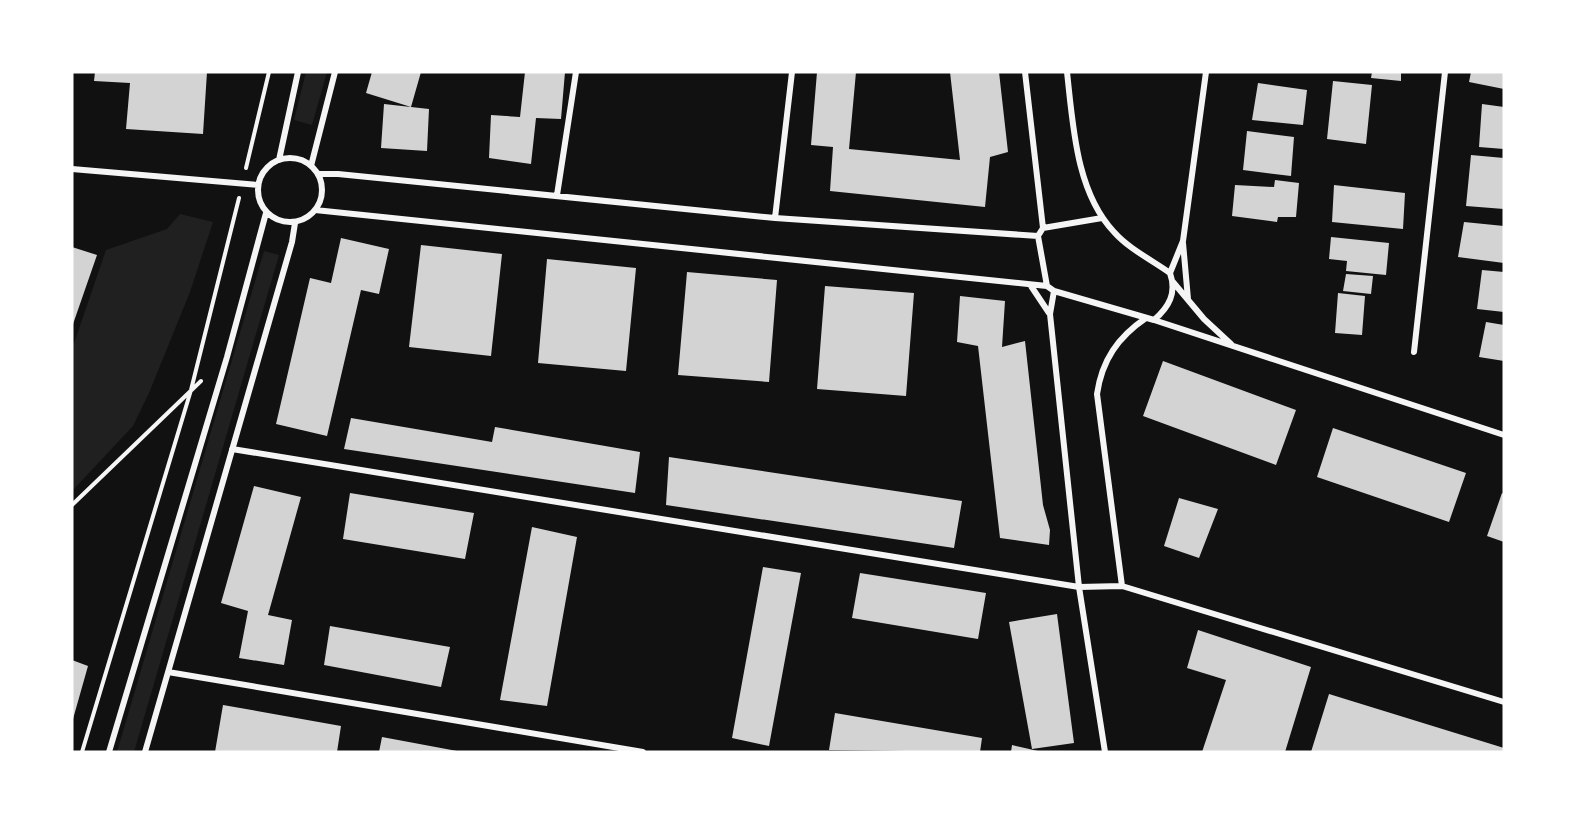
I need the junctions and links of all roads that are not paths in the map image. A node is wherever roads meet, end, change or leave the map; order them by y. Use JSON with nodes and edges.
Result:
{"nodes":[{"id":1,"x":298,"y":72,"type":"edge"},
{"id":2,"x":335,"y":72,"type":"edge"},
{"id":3,"x":576,"y":72,"type":"edge"},
{"id":4,"x":792,"y":72,"type":"edge"},
{"id":5,"x":1025,"y":72,"type":"edge"},
{"id":6,"x":1067,"y":72,"type":"edge"},
{"id":7,"x":1206,"y":72,"type":"edge"},
{"id":8,"x":1445,"y":72,"type":"edge"},
{"id":9,"x":279,"y":160,"type":"junction"},
{"id":10,"x":311,"y":166,"type":"junction"},
{"id":11,"x":72,"y":169,"type":"edge"},
{"id":12,"x":318,"y":174,"type":"junction"},
{"id":13,"x":258,"y":185,"type":"junction"},
{"id":14,"x":557,"y":195,"type":"junction"},
{"id":15,"x":315,"y":210,"type":"junction"},
{"id":16,"x":266,"y":213,"type":"junction"},
{"id":17,"x":775,"y":218,"type":"junction"},
{"id":18,"x":1102,"y":218,"type":"junction"},
{"id":19,"x":295,"y":223,"type":"junction"},
{"id":20,"x":1042,"y":228,"type":"junction"},
{"id":21,"x":1038,"y":236,"type":"junction"},
{"id":22,"x":1183,"y":241,"type":"junction"},
{"id":23,"x":1170,"y":273,"type":"junction"},
{"id":24,"x":1173,"y":282,"type":"junction"},
{"id":25,"x":1031,"y":286,"type":"junction"},
{"id":26,"x":1047,"y":286,"type":"junction"},
{"id":27,"x":1054,"y":291,"type":"junction"},
{"id":28,"x":1189,"y":302,"type":"junction"},
{"id":29,"x":1050,"y":314,"type":"junction"},
{"id":30,"x":1146,"y":318,"type":"junction"},
{"id":31,"x":1154,"y":320,"type":"junction"},
{"id":32,"x":1237,"y":348,"type":"junction"},
{"id":33,"x":1414,"y":352,"type":"dead end"},
{"id":34,"x":1504,"y":435,"type":"edge"},
{"id":35,"x":232,"y":449,"type":"junction"},
{"id":36,"x":1122,"y":586,"type":"junction"},
{"id":37,"x":1079,"y":587,"type":"junction"},
{"id":38,"x":168,"y":672,"type":"junction"},
{"id":39,"x":1504,"y":702,"type":"edge"},
{"id":40,"x":109,"y":752,"type":"edge"},
{"id":41,"x":145,"y":752,"type":"edge"},
{"id":42,"x":643,"y":752,"type":"edge"},
{"id":43,"x":1105,"y":752,"type":"edge"}],
"edges":[{"from":1,"to":9,"type":"street"},
{"from":2,"to":10,"type":"street"},
{"from":3,"to":14,"type":"street"},
{"from":4,"to":17,"type":"street"},
{"from":5,"to":20,"type":"street"},
{"from":6,"to":18,"type":"street"},
{"from":7,"to":22,"type":"street"},
{"from":8,"to":33,"type":"street"},
{"from":9,"to":10,"type":"street"},
{"from":9,"to":13,"type":"street"},
{"from":10,"to":12,"type":"street"},
{"from":11,"to":13,"type":"street"},
{"from":12,"to":14,"type":"street"},
{"from":12,"to":15,"type":"street"},
{"from":13,"to":16,"type":"street"},
{"from":14,"to":17,"type":"street"},
{"from":15,"to":19,"type":"street"},
{"from":15,"to":25,"type":"street"},
{"from":16,"to":19,"type":"street"},
{"from":16,"to":40,"type":"street"},
{"from":17,"to":21,"type":"street"},
{"from":18,"to":20,"type":"street"},
{"from":18,"to":23,"type":"street"},
{"from":19,"to":35,"type":"street"},
{"from":20,"to":21,"type":"street"},
{"from":21,"to":26,"type":"street"},
{"from":22,"to":23,"type":"street"},
{"from":22,"to":28,"type":"street"},
{"from":23,"to":24,"type":"street"},
{"from":24,"to":28,"type":"street"},
{"from":24,"to":31,"type":"street"},
{"from":25,"to":26,"type":"street"},
{"from":25,"to":29,"type":"street"},
{"from":26,"to":27,"type":"street"},
{"from":27,"to":29,"type":"street"},
{"from":27,"to":30,"type":"street"},
{"from":28,"to":32,"type":"street"},
{"from":29,"to":37,"type":"street"},
{"from":30,"to":31,"type":"street"},
{"from":30,"to":36,"type":"street"},
{"from":31,"to":32,"type":"street"},
{"from":32,"to":34,"type":"street"},
{"from":35,"to":37,"type":"street"},
{"from":35,"to":38,"type":"street"},
{"from":36,"to":37,"type":"street"},
{"from":36,"to":39,"type":"street"},
{"from":37,"to":43,"type":"street"},
{"from":38,"to":41,"type":"street"},
{"from":38,"to":42,"type":"street"}]}
